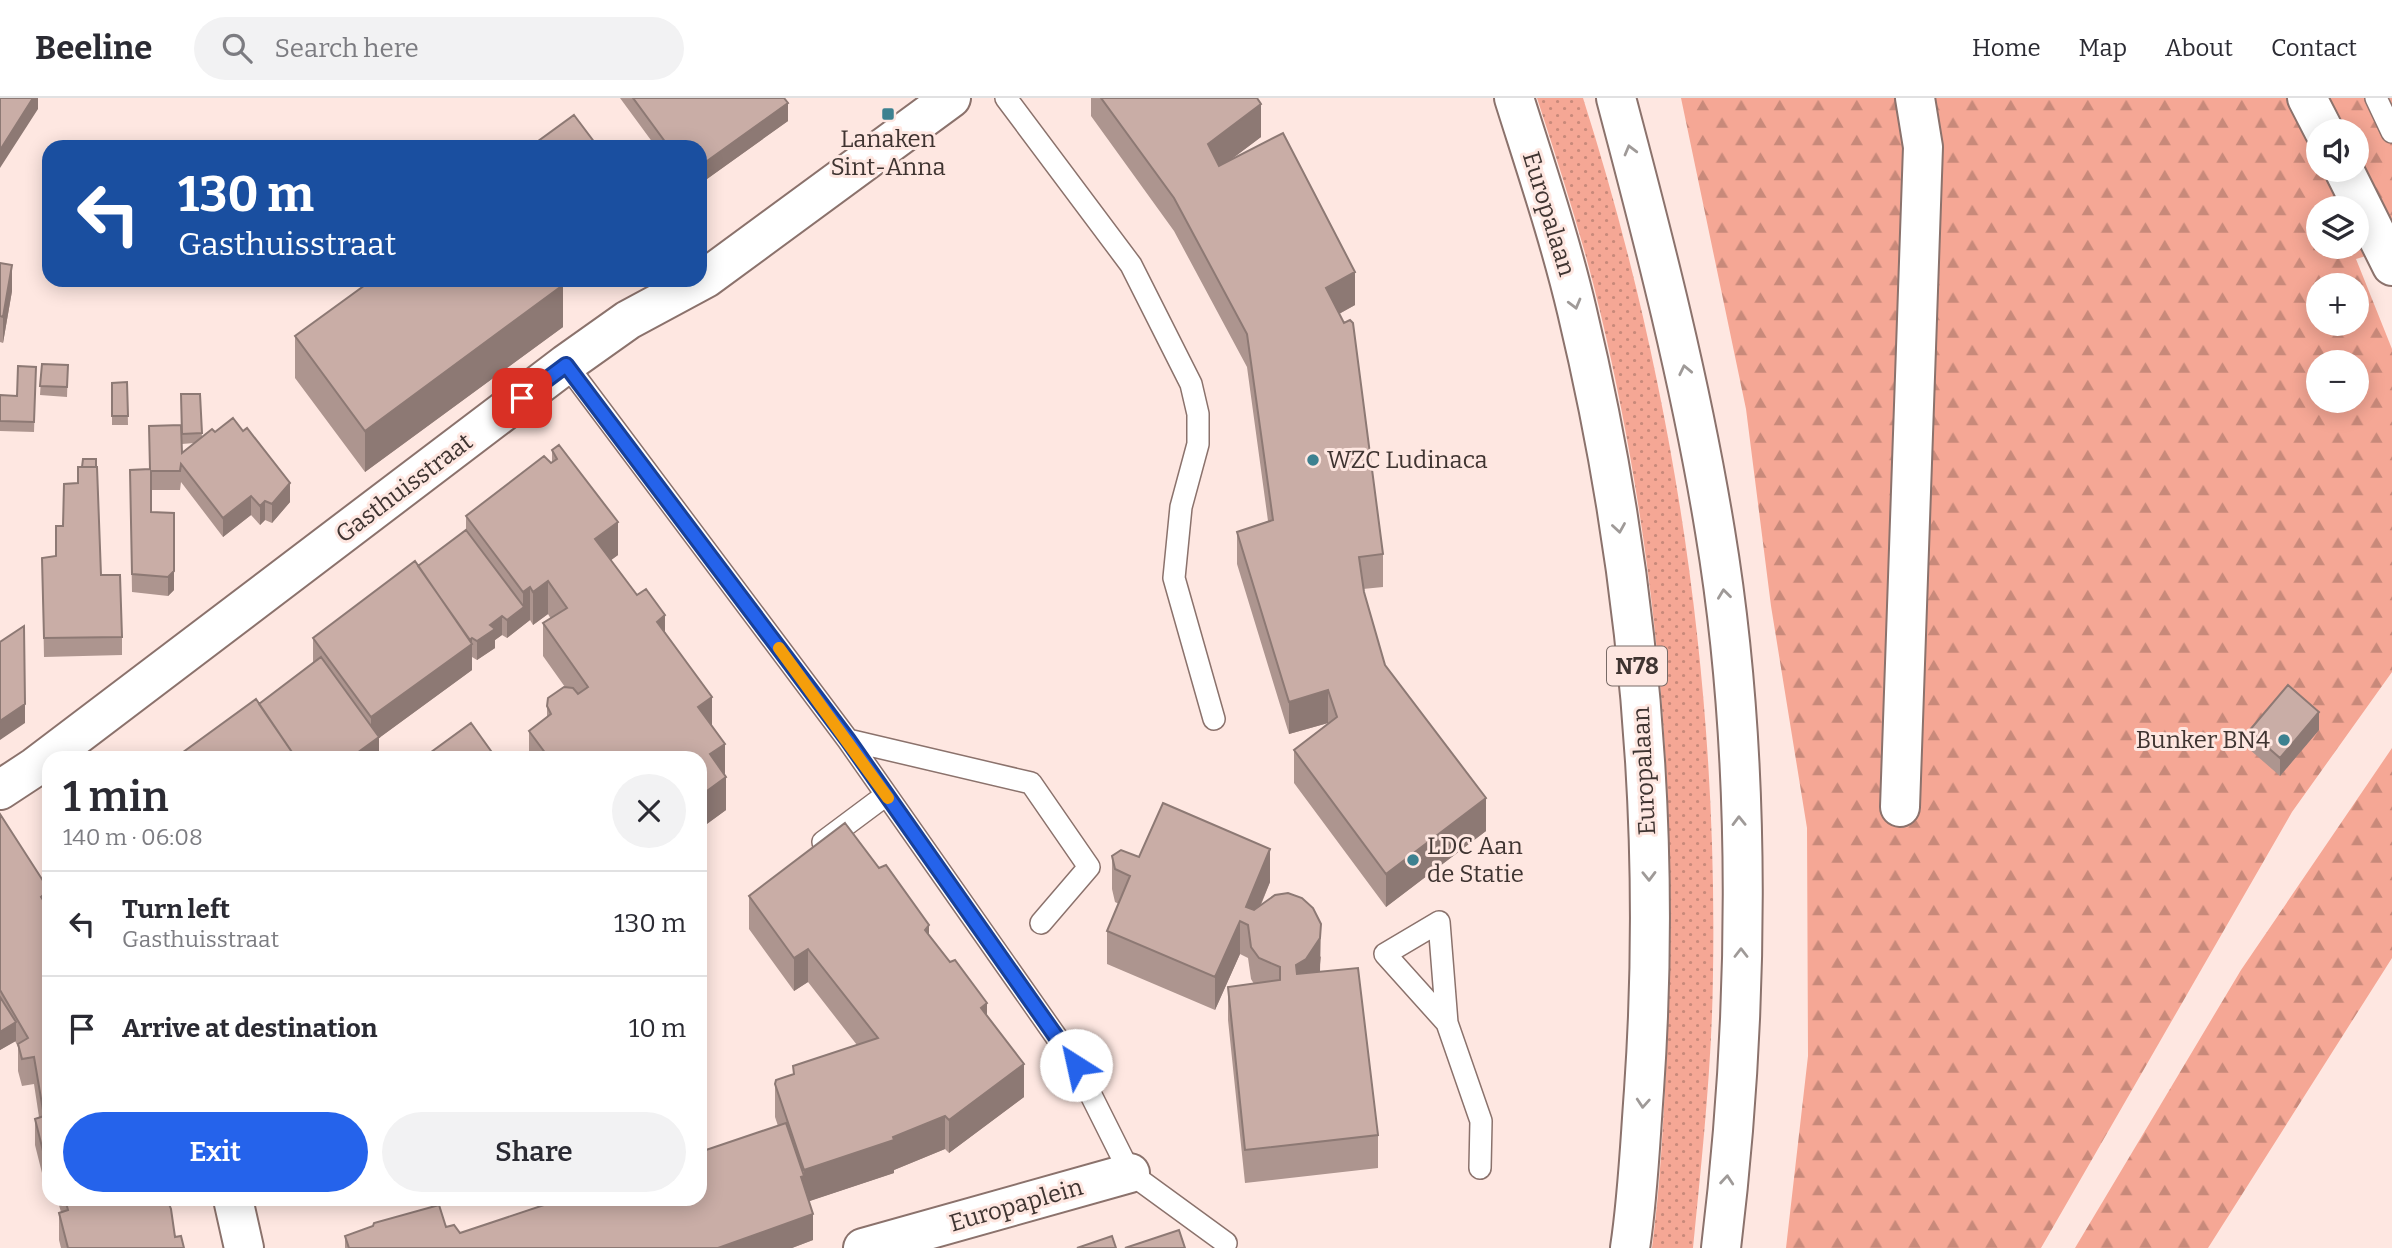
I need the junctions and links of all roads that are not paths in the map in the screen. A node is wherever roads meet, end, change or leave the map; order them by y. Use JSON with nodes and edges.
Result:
{"nodes":[{"id":1,"x":951,"y":98,"type":"edge"},
{"id":2,"x":1006,"y":98,"type":"edge"},
{"id":3,"x":1514,"y":98,"type":"edge"},
{"id":4,"x":1616,"y":98,"type":"edge"},
{"id":5,"x":1915,"y":98,"type":"edge"},
{"id":6,"x":2307,"y":98,"type":"edge"},
{"id":7,"x":2376,"y":98,"type":"edge"},
{"id":8,"x":2318,"y":119,"type":"edge"},
{"id":9,"x":2392,"y":132,"type":"edge"},
{"id":10,"x":2350,"y":182,"type":"edge"},
{"id":11,"x":2392,"y":266,"type":"edge"},
{"id":12,"x":707,"y":277,"type":"edge"},
{"id":13,"x":689,"y":287,"type":"edge"},
{"id":14,"x":566,"y":365,"type":"junction"},
{"id":15,"x":1214,"y":719,"type":"dead end"},
{"id":16,"x":848,"y":740,"type":"junction"},
{"id":17,"x":74,"y":751,"type":"edge"},
{"id":18,"x":42,"y":776,"type":"edge"},
{"id":19,"x":0,"y":790,"type":"edge"},
{"id":20,"x":886,"y":795,"type":"junction"},
{"id":21,"x":1900,"y":807,"type":"dead end"},
{"id":22,"x":811,"y":850,"type":"edge"},
{"id":23,"x":1041,"y":923,"type":"dead end"},
{"id":24,"x":1447,"y":1023,"type":"dead end"},
{"id":25,"x":1480,"y":1168,"type":"dead end"},
{"id":26,"x":1130,"y":1173,"type":"junction"},
{"id":27,"x":235,"y":1206,"type":"edge"},
{"id":28,"x":1226,"y":1243,"type":"dead end"},
{"id":29,"x":244,"y":1248,"type":"edge"},
{"id":30,"x":863,"y":1248,"type":"edge"},
{"id":31,"x":1630,"y":1248,"type":"edge"},
{"id":32,"x":1721,"y":1248,"type":"edge"}],
"edges":[{"from":1,"to":12,"type":"street","name":"Gasthuisstraat"},
{"from":2,"to":15,"type":"lane"},
{"from":3,"to":31,"type":"street","name":"Europalaan","number":"N78","one_way":true},
{"from":32,"to":4,"type":"street","one_way":true},
{"from":5,"to":21,"type":"street"},
{"from":6,"to":8,"type":"street"},
{"from":7,"to":9,"type":"lane"},
{"from":10,"to":11,"type":"street"},
{"from":13,"to":14,"type":"street","name":"Gasthuisstraat"},
{"from":14,"to":16,"type":"lane"},
{"from":14,"to":17,"type":"street","name":"Gasthuisstraat"},
{"from":16,"to":20,"type":"lane"},
{"from":16,"to":23,"type":"lane"},
{"from":18,"to":19,"type":"street","name":"Gasthuisstraat"},
{"from":20,"to":22,"type":"lane"},
{"from":20,"to":26,"type":"lane"},
{"from":24,"to":25,"type":"lane"},
{"from":26,"to":28,"type":"lane"},
{"from":26,"to":30,"type":"street","name":"Europaplein"},
{"from":27,"to":29,"type":"street"}]}
